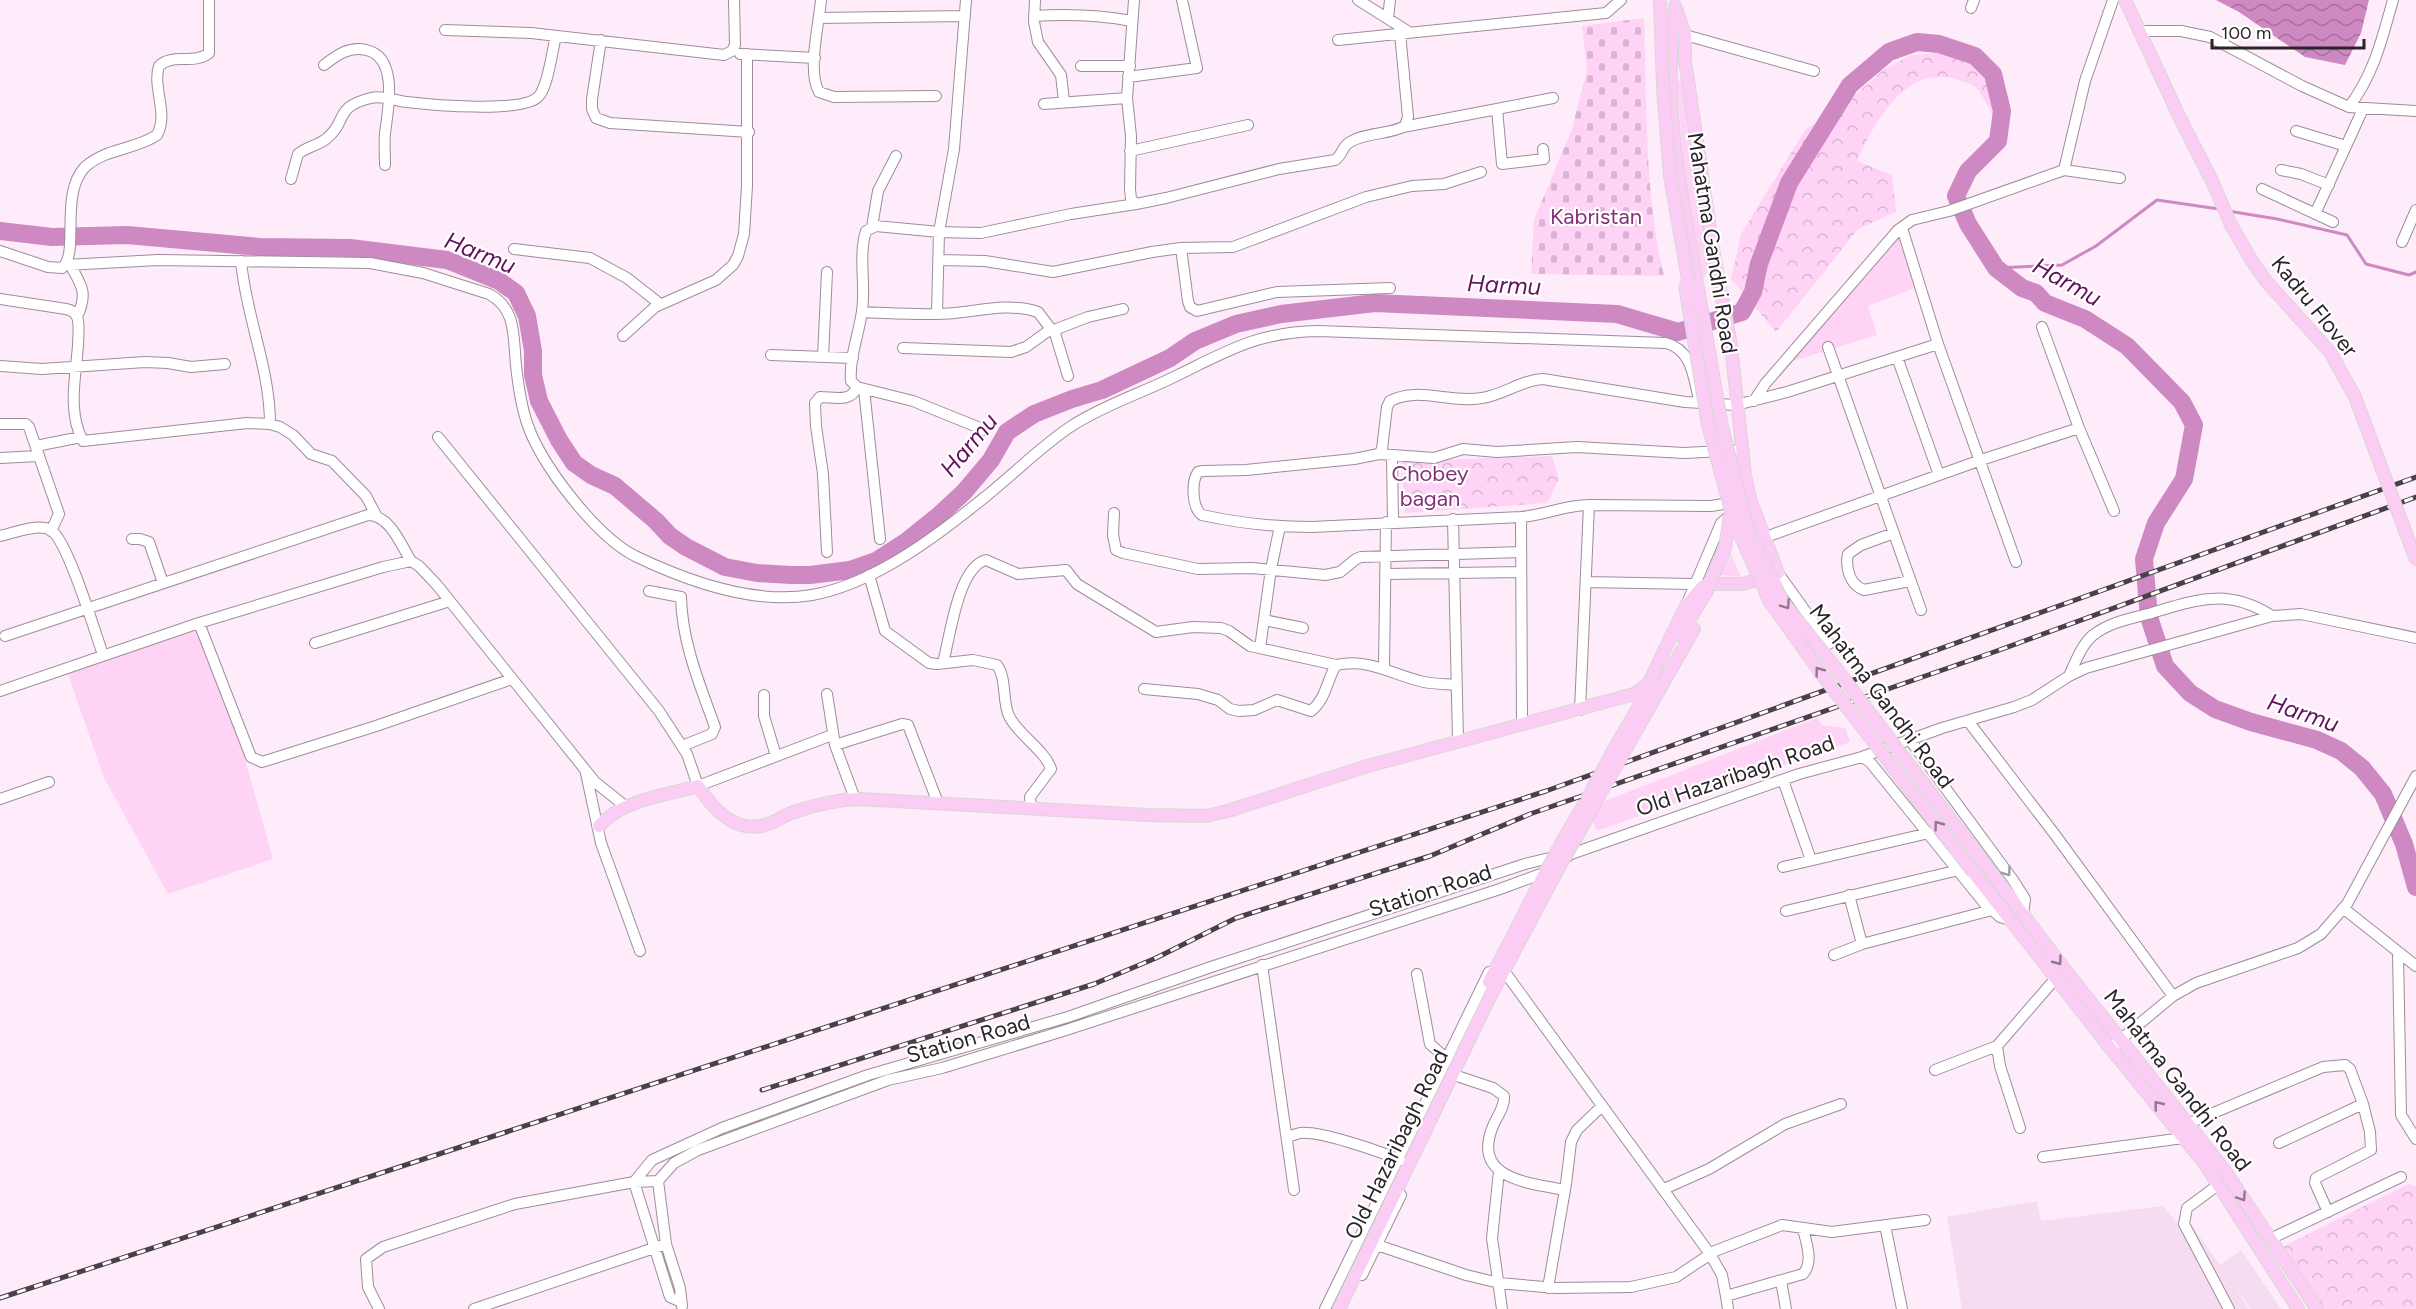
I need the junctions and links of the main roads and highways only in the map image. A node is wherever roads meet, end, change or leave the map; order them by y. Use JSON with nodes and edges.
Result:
{"nodes":[{"id":1,"x":1658,"y":0,"type":"edge"},
{"id":2,"x":2125,"y":0,"type":"edge"},
{"id":3,"x":1673,"y":2,"type":"edge"},
{"id":4,"x":1691,"y":287,"type":"junction"},
{"id":5,"x":2416,"y":560,"type":"edge"},
{"id":6,"x":1712,"y":589,"type":"junction"},
{"id":7,"x":1593,"y":797,"type":"junction"},
{"id":8,"x":599,"y":826,"type":"road end"},
{"id":9,"x":1548,"y":872,"type":"junction"},
{"id":10,"x":2115,"y":1044,"type":"junction"},
{"id":11,"x":1327,"y":1309,"type":"edge"},
{"id":12,"x":1339,"y":1309,"type":"edge"},
{"id":13,"x":2298,"y":1309,"type":"edge"},
{"id":14,"x":2317,"y":1309,"type":"edge"}],
"edges":[{"from":1,"to":4,"type":"main road","name":"Mahatma Gandhi Road"},
{"from":1,"to":6,"type":"main road","bridge":true},
{"from":2,"to":5,"type":"main road","name":"Kadru Flover","bridge":true},
{"from":3,"to":4,"type":"main road","name":"Mahatma Gandhi Road"},
{"from":3,"to":6,"type":"main road","bridge":true},
{"from":3,"to":8,"type":"main road"},
{"from":4,"to":10,"type":"main road","name":"Mahatma Gandhi Road","one_way":true,"bridge":true},
{"from":10,"to":4,"type":"main road","name":"Mahatma Gandhi Road","one_way":true,"bridge":true},
{"from":6,"to":7,"type":"main road","bridge":true},
{"from":6,"to":7,"type":"main road","bridge":true},
{"from":7,"to":9,"type":"main road","bridge":true},
{"from":9,"to":11,"type":"main road"},
{"from":9,"to":12,"type":"main road","name":"Old Hazaribagh Road"},
{"from":13,"to":10,"type":"main road","name":"Mahatma Gandhi Road","one_way":true},
{"from":10,"to":14,"type":"main road","name":"Mahatma Gandhi Road","one_way":true}]}
